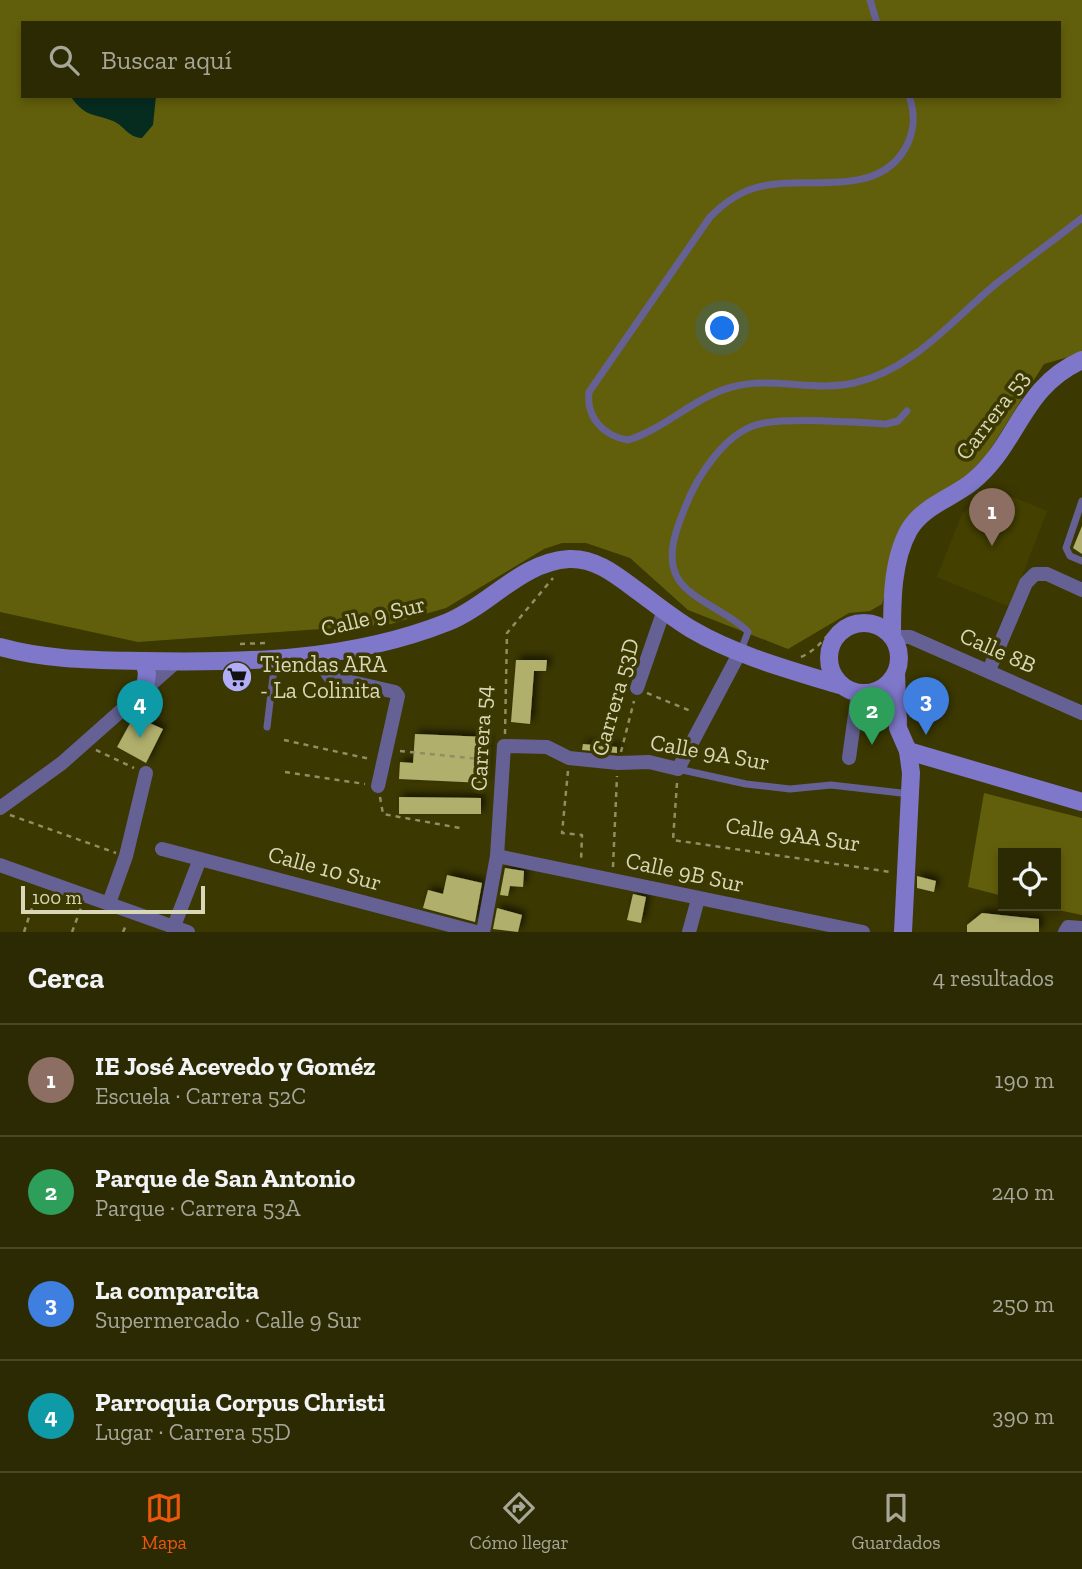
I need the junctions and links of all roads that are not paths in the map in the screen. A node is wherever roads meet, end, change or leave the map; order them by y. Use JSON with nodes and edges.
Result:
{"nodes":[{"id":1,"x":870,"y":0,"type":"edge"},
{"id":2,"x":876,"y":21,"type":"edge"},
{"id":3,"x":910,"y":98,"type":"edge"},
{"id":4,"x":1082,"y":218,"type":"edge"},
{"id":5,"x":1082,"y":360,"type":"edge"},
{"id":6,"x":907,"y":411,"type":"dead end"},
{"id":7,"x":1082,"y":501,"type":"edge"},
{"id":8,"x":1082,"y":561,"type":"edge"},
{"id":9,"x":1082,"y":590,"type":"edge"},
{"id":10,"x":664,"y":610,"type":"junction"},
{"id":11,"x":887,"y":633,"type":"junction"},
{"id":12,"x":0,"y":647,"type":"edge"},
{"id":13,"x":830,"y":648,"type":"junction"},
{"id":14,"x":740,"y":652,"type":"junction"},
{"id":15,"x":316,"y":656,"type":"junction"},
{"id":16,"x":275,"y":660,"type":"junction"},
{"id":17,"x":144,"y":661,"type":"junction"},
{"id":18,"x":176,"y":662,"type":"junction"},
{"id":19,"x":797,"y":670,"type":"junction"},
{"id":20,"x":989,"y":670,"type":"junction"},
{"id":21,"x":896,"y":673,"type":"junction"},
{"id":22,"x":839,"y":685,"type":"junction"},
{"id":23,"x":637,"y":688,"type":"road end"},
{"id":24,"x":145,"y":690,"type":"junction"},
{"id":25,"x":861,"y":693,"type":"junction"},
{"id":26,"x":1082,"y":713,"type":"edge"},
{"id":27,"x":898,"y":719,"type":"junction"},
{"id":28,"x":267,"y":727,"type":"dead end"},
{"id":29,"x":504,"y":746,"type":"joint"},
{"id":30,"x":908,"y":751,"type":"junction"},
{"id":31,"x":849,"y":758,"type":"dead end"},
{"id":32,"x":677,"y":769,"type":"junction"},
{"id":33,"x":146,"y":772,"type":"dead end"},
{"id":34,"x":378,"y":786,"type":"road end"},
{"id":35,"x":911,"y":794,"type":"junction"},
{"id":36,"x":1082,"y":802,"type":"edge"},
{"id":37,"x":0,"y":810,"type":"edge"},
{"id":38,"x":162,"y":849,"type":"dead end"},
{"id":39,"x":497,"y":856,"type":"junction"},
{"id":40,"x":200,"y":859,"type":"junction"},
{"id":41,"x":0,"y":866,"type":"edge"},
{"id":42,"x":698,"y":899,"type":"junction"},
{"id":43,"x":109,"y":903,"type":"junction"},
{"id":44,"x":174,"y":926,"type":"junction"},
{"id":45,"x":1082,"y":928,"type":"edge"},
{"id":46,"x":188,"y":932,"type":"edge"},
{"id":47,"x":476,"y":932,"type":"edge"},
{"id":48,"x":483,"y":932,"type":"edge"},
{"id":49,"x":690,"y":932,"type":"edge"},
{"id":50,"x":863,"y":932,"type":"edge"},
{"id":51,"x":903,"y":932,"type":"edge"},
{"id":52,"x":1065,"y":932,"type":"edge"}],
"edges":[{"from":1,"to":2,"type":"lane"},
{"from":3,"to":4,"type":"lane"},
{"from":5,"to":11,"type":"main road","name":"Carrera 53"},
{"from":6,"to":14,"type":"lane"},
{"from":7,"to":8,"type":"lane"},
{"from":9,"to":20,"type":"street"},
{"from":10,"to":14,"type":"main road","name":"Calle 9 Sur"},
{"from":10,"to":15,"type":"main road","name":"Calle 9 Sur"},
{"from":10,"to":23,"type":"street","name":"Carrera 53D"},
{"from":11,"to":13,"type":"main road"},
{"from":11,"to":20,"type":"street","name":"Calle 8B"},
{"from":11,"to":21,"type":"main road"},
{"from":12,"to":17,"type":"main road","name":"Calle 9 Sur"},
{"from":13,"to":19,"type":"main road"},
{"from":13,"to":22,"type":"main road"},
{"from":14,"to":19,"type":"main road","name":"Calle 9 Sur"},
{"from":14,"to":32,"type":"street"},
{"from":15,"to":16,"type":"main road","name":"Calle 9 Sur"},
{"from":15,"to":34,"type":"street"},
{"from":16,"to":18,"type":"main road","name":"Calle 9 Sur"},
{"from":16,"to":28,"type":"lane"},
{"from":17,"to":18,"type":"main road","name":"Calle 9 Sur"},
{"from":17,"to":24,"type":"main road"},
{"from":18,"to":24,"type":"street"},
{"from":19,"to":22,"type":"main road","name":"Calle 9 Sur"},
{"from":20,"to":26,"type":"street","name":"Calle 8B"},
{"from":21,"to":25,"type":"main road"},
{"from":21,"to":27,"type":"main road"},
{"from":22,"to":25,"type":"main road"},
{"from":24,"to":37,"type":"street"},
{"from":25,"to":27,"type":"main road"},
{"from":25,"to":31,"type":"street"},
{"from":27,"to":30,"type":"main road"},
{"from":29,"to":32,"type":"street","name":"Calle 9A Sur"},
{"from":29,"to":39,"type":"street","name":"Carrera 54"},
{"from":30,"to":35,"type":"main road"},
{"from":30,"to":36,"type":"main road"},
{"from":32,"to":35,"type":"lane","name":"Calle 9A Sur"},
{"from":33,"to":43,"type":"street"},
{"from":35,"to":51,"type":"main road"},
{"from":38,"to":40,"type":"street","name":"Calle 10 Sur"},
{"from":39,"to":42,"type":"street","name":"Calle 9B Sur"},
{"from":39,"to":48,"type":"street","name":"Carrera 54"},
{"from":40,"to":44,"type":"street"},
{"from":40,"to":47,"type":"street","name":"Calle 10 Sur"},
{"from":41,"to":43,"type":"street"},
{"from":42,"to":49,"type":"street"},
{"from":42,"to":50,"type":"street","name":"Calle 9B Sur"},
{"from":43,"to":44,"type":"street"},
{"from":44,"to":46,"type":"street"},
{"from":45,"to":52,"type":"street"}]}
